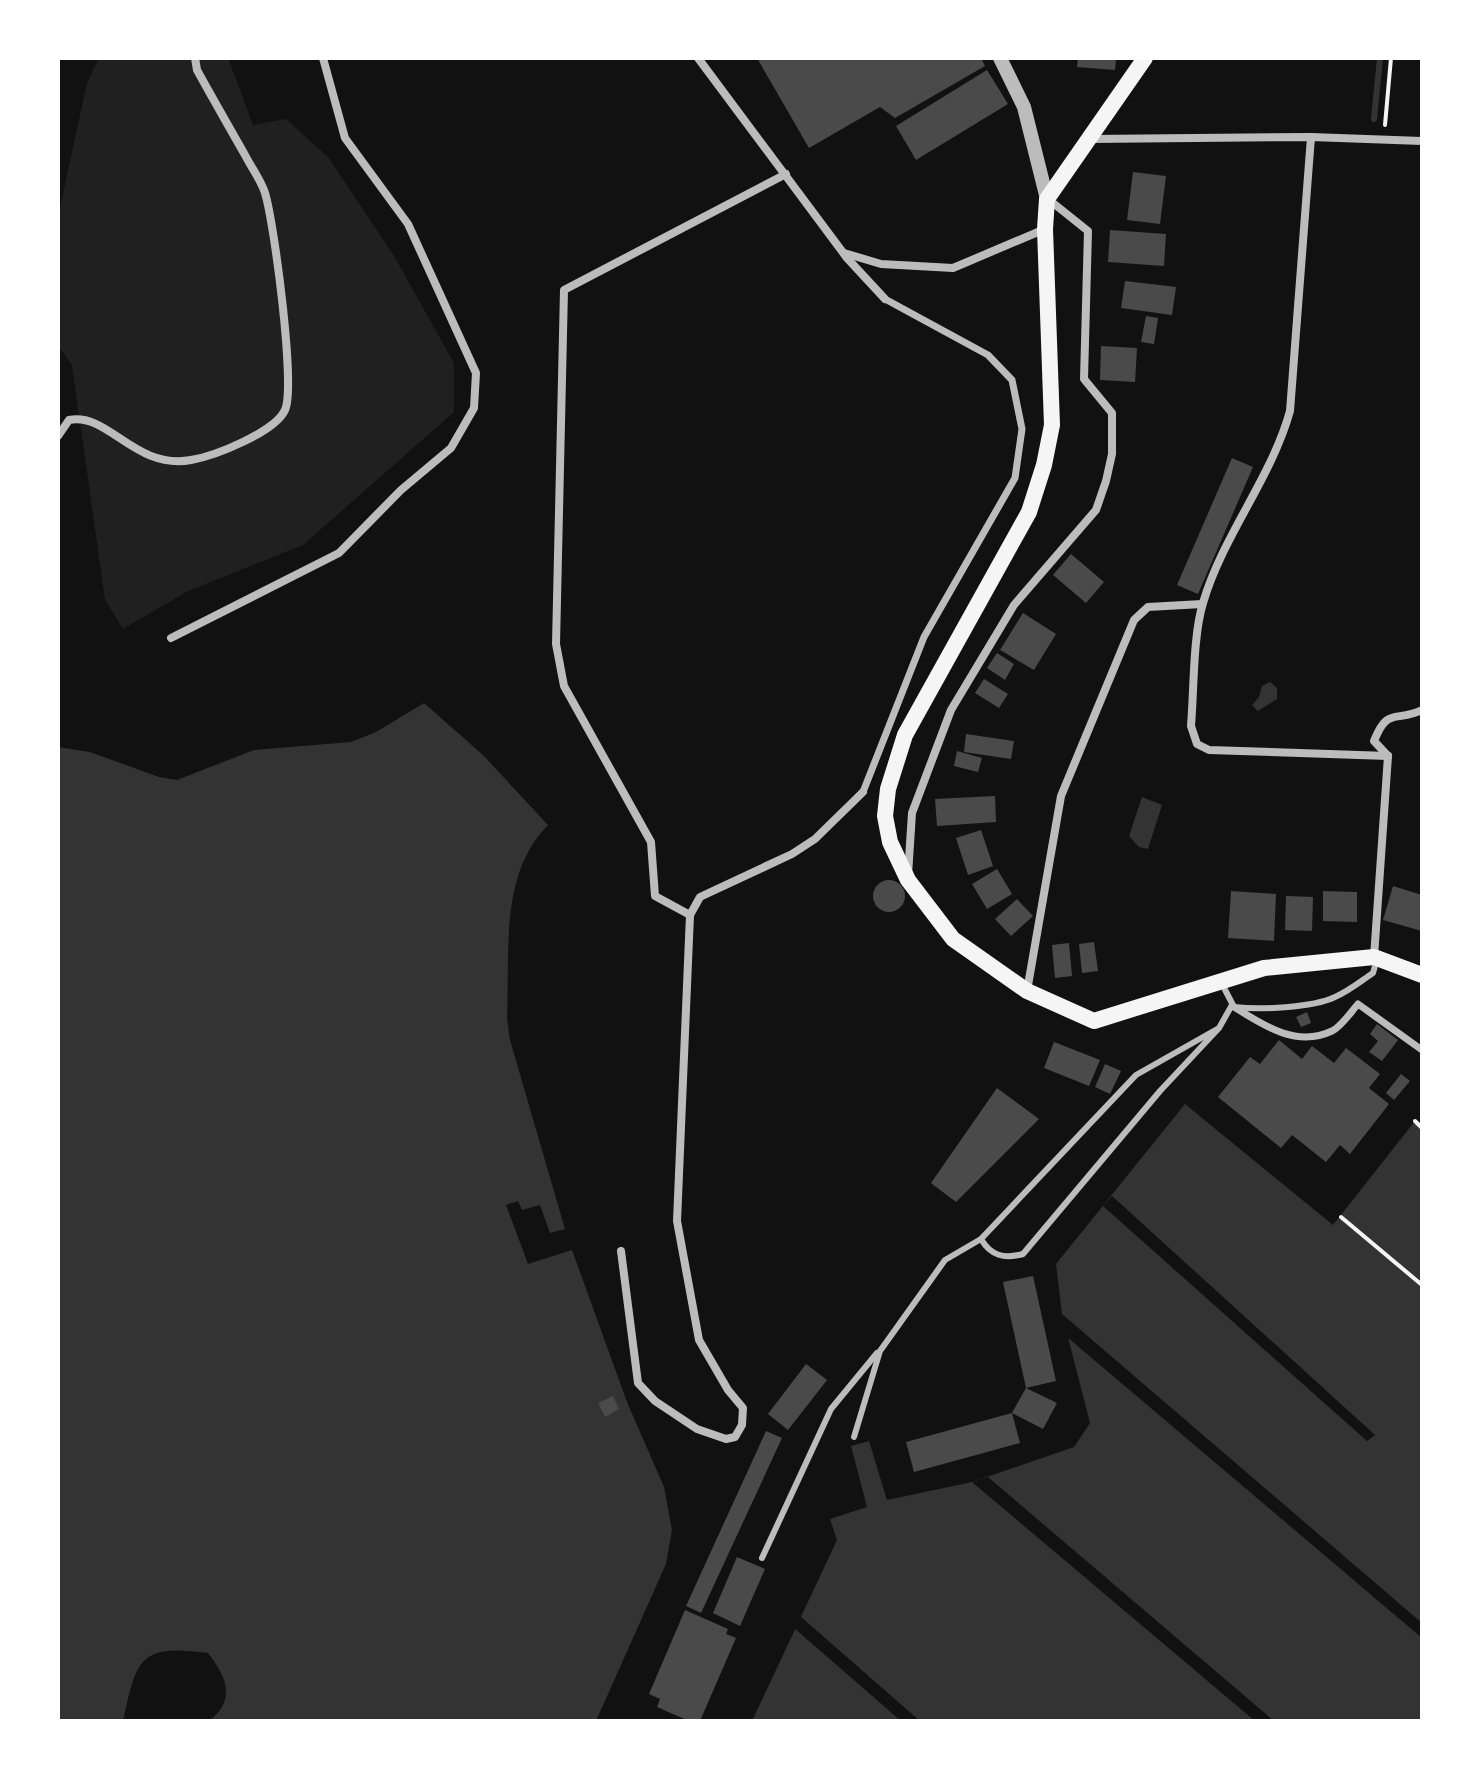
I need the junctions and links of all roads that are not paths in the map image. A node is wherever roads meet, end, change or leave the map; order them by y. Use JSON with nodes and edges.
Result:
{"nodes":[{"id":1,"x":195,"y":58,"type":"edge"},
{"id":2,"x":323,"y":58,"type":"edge"},
{"id":3,"x":698,"y":58,"type":"edge"},
{"id":4,"x":1145,"y":58,"type":"edge"},
{"id":5,"x":1002,"y":59,"type":"edge"},
{"id":6,"x":1311,"y":137,"type":"junction"},
{"id":7,"x":1085,"y":140,"type":"junction"},
{"id":8,"x":1422,"y":141,"type":"edge"},
{"id":9,"x":786,"y":174,"type":"junction"},
{"id":10,"x":1047,"y":199,"type":"junction"},
{"id":11,"x":1045,"y":229,"type":"junction"},
{"id":12,"x":843,"y":252,"type":"junction"},
{"id":13,"x":885,"y":299,"type":"joint"},
{"id":14,"x":58,"y":436,"type":"edge"},
{"id":15,"x":1202,"y":604,"type":"junction"},
{"id":16,"x":171,"y":638,"type":"dead end"},
{"id":17,"x":1422,"y":710,"type":"edge"},
{"id":18,"x":1388,"y":756,"type":"junction"},
{"id":19,"x":863,"y":792,"type":"joint"},
{"id":20,"x":908,"y":880,"type":"junction"},
{"id":21,"x":690,"y":915,"type":"junction"},
{"id":22,"x":1375,"y":958,"type":"junction"},
{"id":23,"x":1422,"y":975,"type":"edge"},
{"id":24,"x":1221,"y":981,"type":"junction"},
{"id":25,"x":1027,"y":991,"type":"junction"},
{"id":26,"x":1233,"y":1006,"type":"junction"},
{"id":27,"x":1219,"y":1028,"type":"junction"},
{"id":28,"x":1422,"y":1050,"type":"edge"},
{"id":29,"x":981,"y":1239,"type":"junction"},
{"id":30,"x":621,"y":1251,"type":"dead end"},
{"id":31,"x":880,"y":1351,"type":"junction"},
{"id":32,"x":854,"y":1437,"type":"dead end"},
{"id":33,"x":762,"y":1558,"type":"dead end"}],
"edges":[{"from":1,"to":14,"type":"street"},
{"from":2,"to":16,"type":"street"},
{"from":3,"to":9,"type":"street"},
{"from":4,"to":7,"type":"main road"},
{"from":5,"to":10,"type":"street"},
{"from":6,"to":7,"type":"street"},
{"from":6,"to":8,"type":"street"},
{"from":6,"to":15,"type":"street"},
{"from":7,"to":10,"type":"main road"},
{"from":9,"to":12,"type":"street"},
{"from":9,"to":21,"type":"street"},
{"from":10,"to":11,"type":"main road"},
{"from":10,"to":20,"type":"street"},
{"from":11,"to":12,"type":"street"},
{"from":11,"to":20,"type":"main road"},
{"from":12,"to":13,"type":"street"},
{"from":13,"to":19,"type":"street"},
{"from":15,"to":18,"type":"street"},
{"from":15,"to":25,"type":"street"},
{"from":17,"to":18,"type":"street"},
{"from":18,"to":22,"type":"street"},
{"from":19,"to":21,"type":"street"},
{"from":20,"to":25,"type":"main road"},
{"from":21,"to":30,"type":"street"},
{"from":22,"to":23,"type":"main road"},
{"from":22,"to":24,"type":"main road"},
{"from":22,"to":26,"type":"lane"},
{"from":24,"to":25,"type":"main road"},
{"from":24,"to":26,"type":"lane"},
{"from":26,"to":27,"type":"lane"},
{"from":26,"to":28,"type":"street"},
{"from":27,"to":29,"type":"lane"},
{"from":27,"to":29,"type":"lane"},
{"from":29,"to":31,"type":"lane"},
{"from":31,"to":32,"type":"lane"},
{"from":31,"to":33,"type":"lane"}]}
